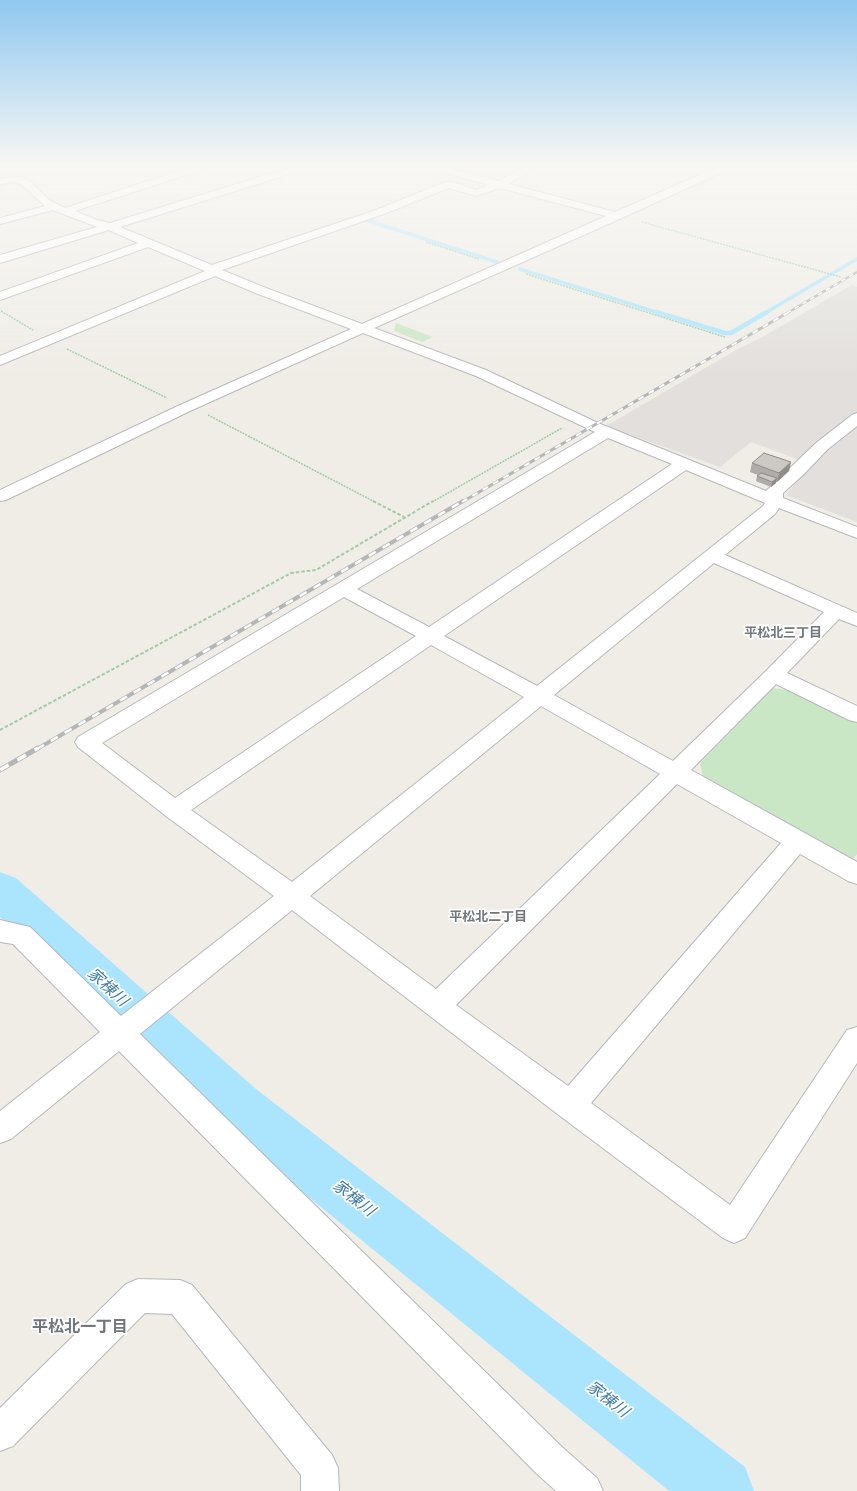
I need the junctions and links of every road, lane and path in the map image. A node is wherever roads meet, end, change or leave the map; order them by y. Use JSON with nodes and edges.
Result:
{"nodes":[{"id":1,"x":72,"y":237,"type":"edge"},
{"id":2,"x":133,"y":237,"type":"edge"},
{"id":3,"x":311,"y":237,"type":"edge"},
{"id":4,"x":571,"y":237,"type":"edge"},
{"id":5,"x":693,"y":237,"type":"edge"},
{"id":6,"x":426,"y":242,"type":"dead end"},
{"id":7,"x":148,"y":243,"type":"junction"},
{"id":8,"x":0,"y":258,"type":"edge"},
{"id":9,"x":502,"y":267,"type":"junction"},
{"id":10,"x":212,"y":271,"type":"junction"},
{"id":11,"x":841,"y":277,"type":"dead end"},
{"id":12,"x":0,"y":296,"type":"edge"},
{"id":13,"x":0,"y":310,"type":"edge"},
{"id":14,"x":360,"y":329,"type":"junction"},
{"id":15,"x":725,"y":337,"type":"dead end"},
{"id":16,"x":51,"y":341,"type":"junction"},
{"id":17,"x":0,"y":361,"type":"edge"},
{"id":18,"x":185,"y":408,"type":"junction"},
{"id":19,"x":857,"y":418,"type":"edge"},
{"id":20,"x":564,"y":427,"type":"dead end"},
{"id":21,"x":607,"y":432,"type":"junction"},
{"id":22,"x":685,"y":463,"type":"junction"},
{"id":23,"x":0,"y":496,"type":"edge"},
{"id":24,"x":776,"y":501,"type":"junction"},
{"id":25,"x":404,"y":517,"type":"junction"},
{"id":26,"x":857,"y":533,"type":"edge"},
{"id":27,"x":713,"y":556,"type":"junction"},
{"id":28,"x":344,"y":589,"type":"junction"},
{"id":29,"x":836,"y":611,"type":"junction"},
{"id":30,"x":857,"y":620,"type":"edge"},
{"id":31,"x":430,"y":638,"type":"junction"},
{"id":32,"x":774,"y":675,"type":"junction"},
{"id":33,"x":538,"y":696,"type":"junction"},
{"id":34,"x":857,"y":715,"type":"edge"},
{"id":35,"x":0,"y":730,"type":"edge"},
{"id":36,"x":674,"y":772,"type":"junction"},
{"id":37,"x":174,"y":810,"type":"junction"},
{"id":38,"x":797,"y":841,"type":"junction"},
{"id":39,"x":857,"y":874,"type":"edge"},
{"id":40,"x":292,"y":896,"type":"junction"},
{"id":41,"x":0,"y":931,"type":"edge"},
{"id":42,"x":437,"y":1006,"type":"junction"},
{"id":43,"x":124,"y":1030,"type":"junction"},
{"id":44,"x":857,"y":1039,"type":"edge"},
{"id":45,"x":570,"y":1106,"type":"junction"},
{"id":46,"x":0,"y":1129,"type":"edge"},
{"id":47,"x":0,"y":1433,"type":"edge"},
{"id":48,"x":320,"y":1491,"type":"edge"},
{"id":49,"x":584,"y":1491,"type":"edge"}],
"edges":[{"from":1,"to":8,"type":"street"},
{"from":2,"to":7,"type":"street"},
{"from":3,"to":10,"type":"street"},
{"from":4,"to":9,"type":"street"},
{"from":5,"to":11,"type":"path"},
{"from":6,"to":9,"type":"path"},
{"from":7,"to":10,"type":"street"},
{"from":7,"to":12,"type":"street"},
{"from":9,"to":14,"type":"street"},
{"from":9,"to":15,"type":"path"},
{"from":10,"to":14,"type":"street"},
{"from":10,"to":16,"type":"street"},
{"from":13,"to":16,"type":"path"},
{"from":14,"to":18,"type":"street"},
{"from":14,"to":21,"type":"street"},
{"from":16,"to":17,"type":"street"},
{"from":16,"to":18,"type":"path"},
{"from":18,"to":23,"type":"street"},
{"from":18,"to":25,"type":"path"},
{"from":19,"to":24,"type":"street"},
{"from":20,"to":25,"type":"path"},
{"from":21,"to":22,"type":"street"},
{"from":21,"to":28,"type":"street"},
{"from":22,"to":24,"type":"street"},
{"from":22,"to":31,"type":"street"},
{"from":24,"to":26,"type":"street"},
{"from":24,"to":27,"type":"street"},
{"from":25,"to":35,"type":"path"},
{"from":27,"to":29,"type":"street"},
{"from":27,"to":33,"type":"street"},
{"from":28,"to":31,"type":"street"},
{"from":28,"to":37,"type":"street"},
{"from":29,"to":30,"type":"street"},
{"from":29,"to":32,"type":"street"},
{"from":31,"to":33,"type":"street"},
{"from":31,"to":37,"type":"street"},
{"from":32,"to":34,"type":"street"},
{"from":32,"to":36,"type":"street"},
{"from":33,"to":36,"type":"street"},
{"from":33,"to":40,"type":"street"},
{"from":36,"to":38,"type":"street"},
{"from":36,"to":42,"type":"street"},
{"from":37,"to":40,"type":"street"},
{"from":38,"to":39,"type":"street"},
{"from":38,"to":45,"type":"street"},
{"from":40,"to":42,"type":"street"},
{"from":40,"to":43,"type":"street"},
{"from":41,"to":43,"type":"street"},
{"from":42,"to":45,"type":"street"},
{"from":43,"to":46,"type":"street"},
{"from":43,"to":49,"type":"street"},
{"from":44,"to":45,"type":"street"},
{"from":47,"to":48,"type":"street"}]}
